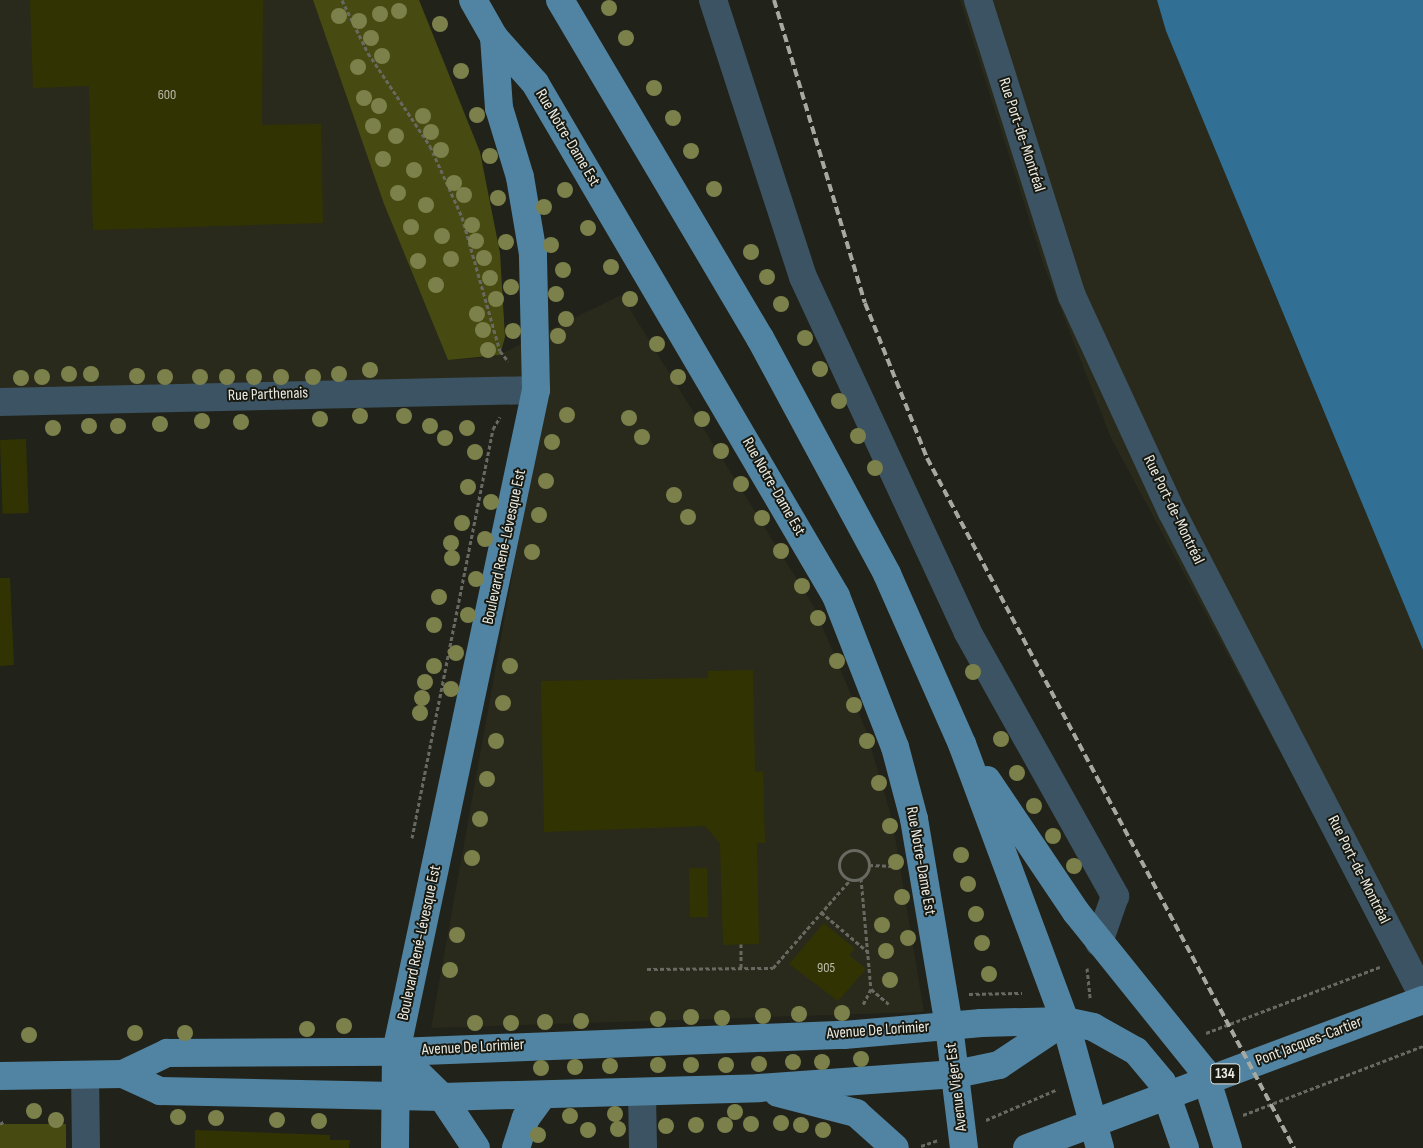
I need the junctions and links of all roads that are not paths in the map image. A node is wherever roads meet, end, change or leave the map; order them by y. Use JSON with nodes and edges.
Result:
{"nodes":[{"id":1,"x":473,"y":0,"type":"edge"},
{"id":2,"x":560,"y":0,"type":"edge"},
{"id":3,"x":713,"y":0,"type":"edge"},
{"id":4,"x":978,"y":0,"type":"edge"},
{"id":5,"x":494,"y":37,"type":"junction"},
{"id":6,"x":536,"y":390,"type":"junction"},
{"id":7,"x":0,"y":402,"type":"edge"},
{"id":8,"x":962,"y":744,"type":"junction"},
{"id":9,"x":1099,"y":942,"type":"junction"},
{"id":10,"x":1423,"y":996,"type":"edge"},
{"id":11,"x":1423,"y":1000,"type":"edge"},
{"id":12,"x":1065,"y":1021,"type":"junction"},
{"id":13,"x":949,"y":1026,"type":"junction"},
{"id":14,"x":396,"y":1052,"type":"junction"},
{"id":15,"x":123,"y":1074,"type":"junction"},
{"id":16,"x":956,"y":1074,"type":"junction"},
{"id":17,"x":85,"y":1075,"type":"junction"},
{"id":18,"x":0,"y":1076,"type":"edge"},
{"id":19,"x":759,"y":1088,"type":"junction"},
{"id":20,"x":393,"y":1094,"type":"junction"},
{"id":21,"x":642,"y":1094,"type":"junction"},
{"id":22,"x":442,"y":1096,"type":"junction"},
{"id":23,"x":542,"y":1096,"type":"junction"},
{"id":24,"x":86,"y":1148,"type":"edge"},
{"id":25,"x":395,"y":1148,"type":"edge"},
{"id":26,"x":476,"y":1148,"type":"edge"},
{"id":27,"x":516,"y":1148,"type":"edge"},
{"id":28,"x":643,"y":1148,"type":"edge"},
{"id":29,"x":895,"y":1148,"type":"edge"},
{"id":30,"x":964,"y":1148,"type":"edge"},
{"id":31,"x":1027,"y":1148,"type":"edge"},
{"id":32,"x":1100,"y":1148,"type":"edge"},
{"id":33,"x":1185,"y":1148,"type":"edge"},
{"id":34,"x":1228,"y":1148,"type":"edge"}],
"edges":[{"from":1,"to":5,"type":"main road","name":"Rue Notre-Dame Est"},
{"from":2,"to":8,"type":"main road"},
{"from":3,"to":9,"type":"street"},
{"from":4,"to":10,"type":"street","name":"Rue Port-de-Montréal"},
{"from":5,"to":6,"type":"main road","name":"Boulevard René-Lévesque Est"},
{"from":5,"to":13,"type":"main road","name":"Rue Notre-Dame Est"},
{"from":6,"to":7,"type":"street","name":"Rue Parthenais"},
{"from":6,"to":14,"type":"main road","name":"Boulevard René-Lévesque Est"},
{"from":8,"to":9,"type":"main road"},
{"from":8,"to":12,"type":"main road"},
{"from":9,"to":34,"type":"main road"},
{"from":11,"to":31,"type":"main road","name":"Pont Jacques-Cartier","number":"134"},
{"from":12,"to":13,"type":"main road","name":"Avenue De Lorimier"},
{"from":12,"to":16,"type":"main road","name":"Avenue De Lorimier"},
{"from":12,"to":32,"type":"main road"},
{"from":12,"to":33,"type":"main road"},
{"from":13,"to":14,"type":"main road","name":"Avenue De Lorimier"},
{"from":13,"to":16,"type":"main road","name":"Avenue Viger Est"},
{"from":14,"to":15,"type":"main road","name":"Avenue De Lorimier"},
{"from":14,"to":20,"type":"main road","name":"Boulevard René-Lévesque Est"},
{"from":14,"to":22,"type":"main road"},
{"from":15,"to":17,"type":"main road","name":"Avenue De Lorimier"},
{"from":15,"to":20,"type":"main road","name":"Avenue De Lorimier"},
{"from":16,"to":19,"type":"main road","name":"Avenue De Lorimier"},
{"from":16,"to":30,"type":"main road","name":"Avenue Viger Est"},
{"from":17,"to":18,"type":"main road","name":"Avenue De Lorimier"},
{"from":17,"to":24,"type":"street"},
{"from":19,"to":21,"type":"main road","name":"Avenue De Lorimier"},
{"from":19,"to":29,"type":"main road"},
{"from":20,"to":22,"type":"main road","name":"Avenue De Lorimier"},
{"from":20,"to":25,"type":"main road","name":"Boulevard René-Lévesque Est"},
{"from":21,"to":23,"type":"main road","name":"Avenue De Lorimier"},
{"from":21,"to":28,"type":"street"},
{"from":22,"to":23,"type":"main road","name":"Avenue De Lorimier"},
{"from":22,"to":26,"type":"main road"},
{"from":23,"to":27,"type":"main road"}]}
